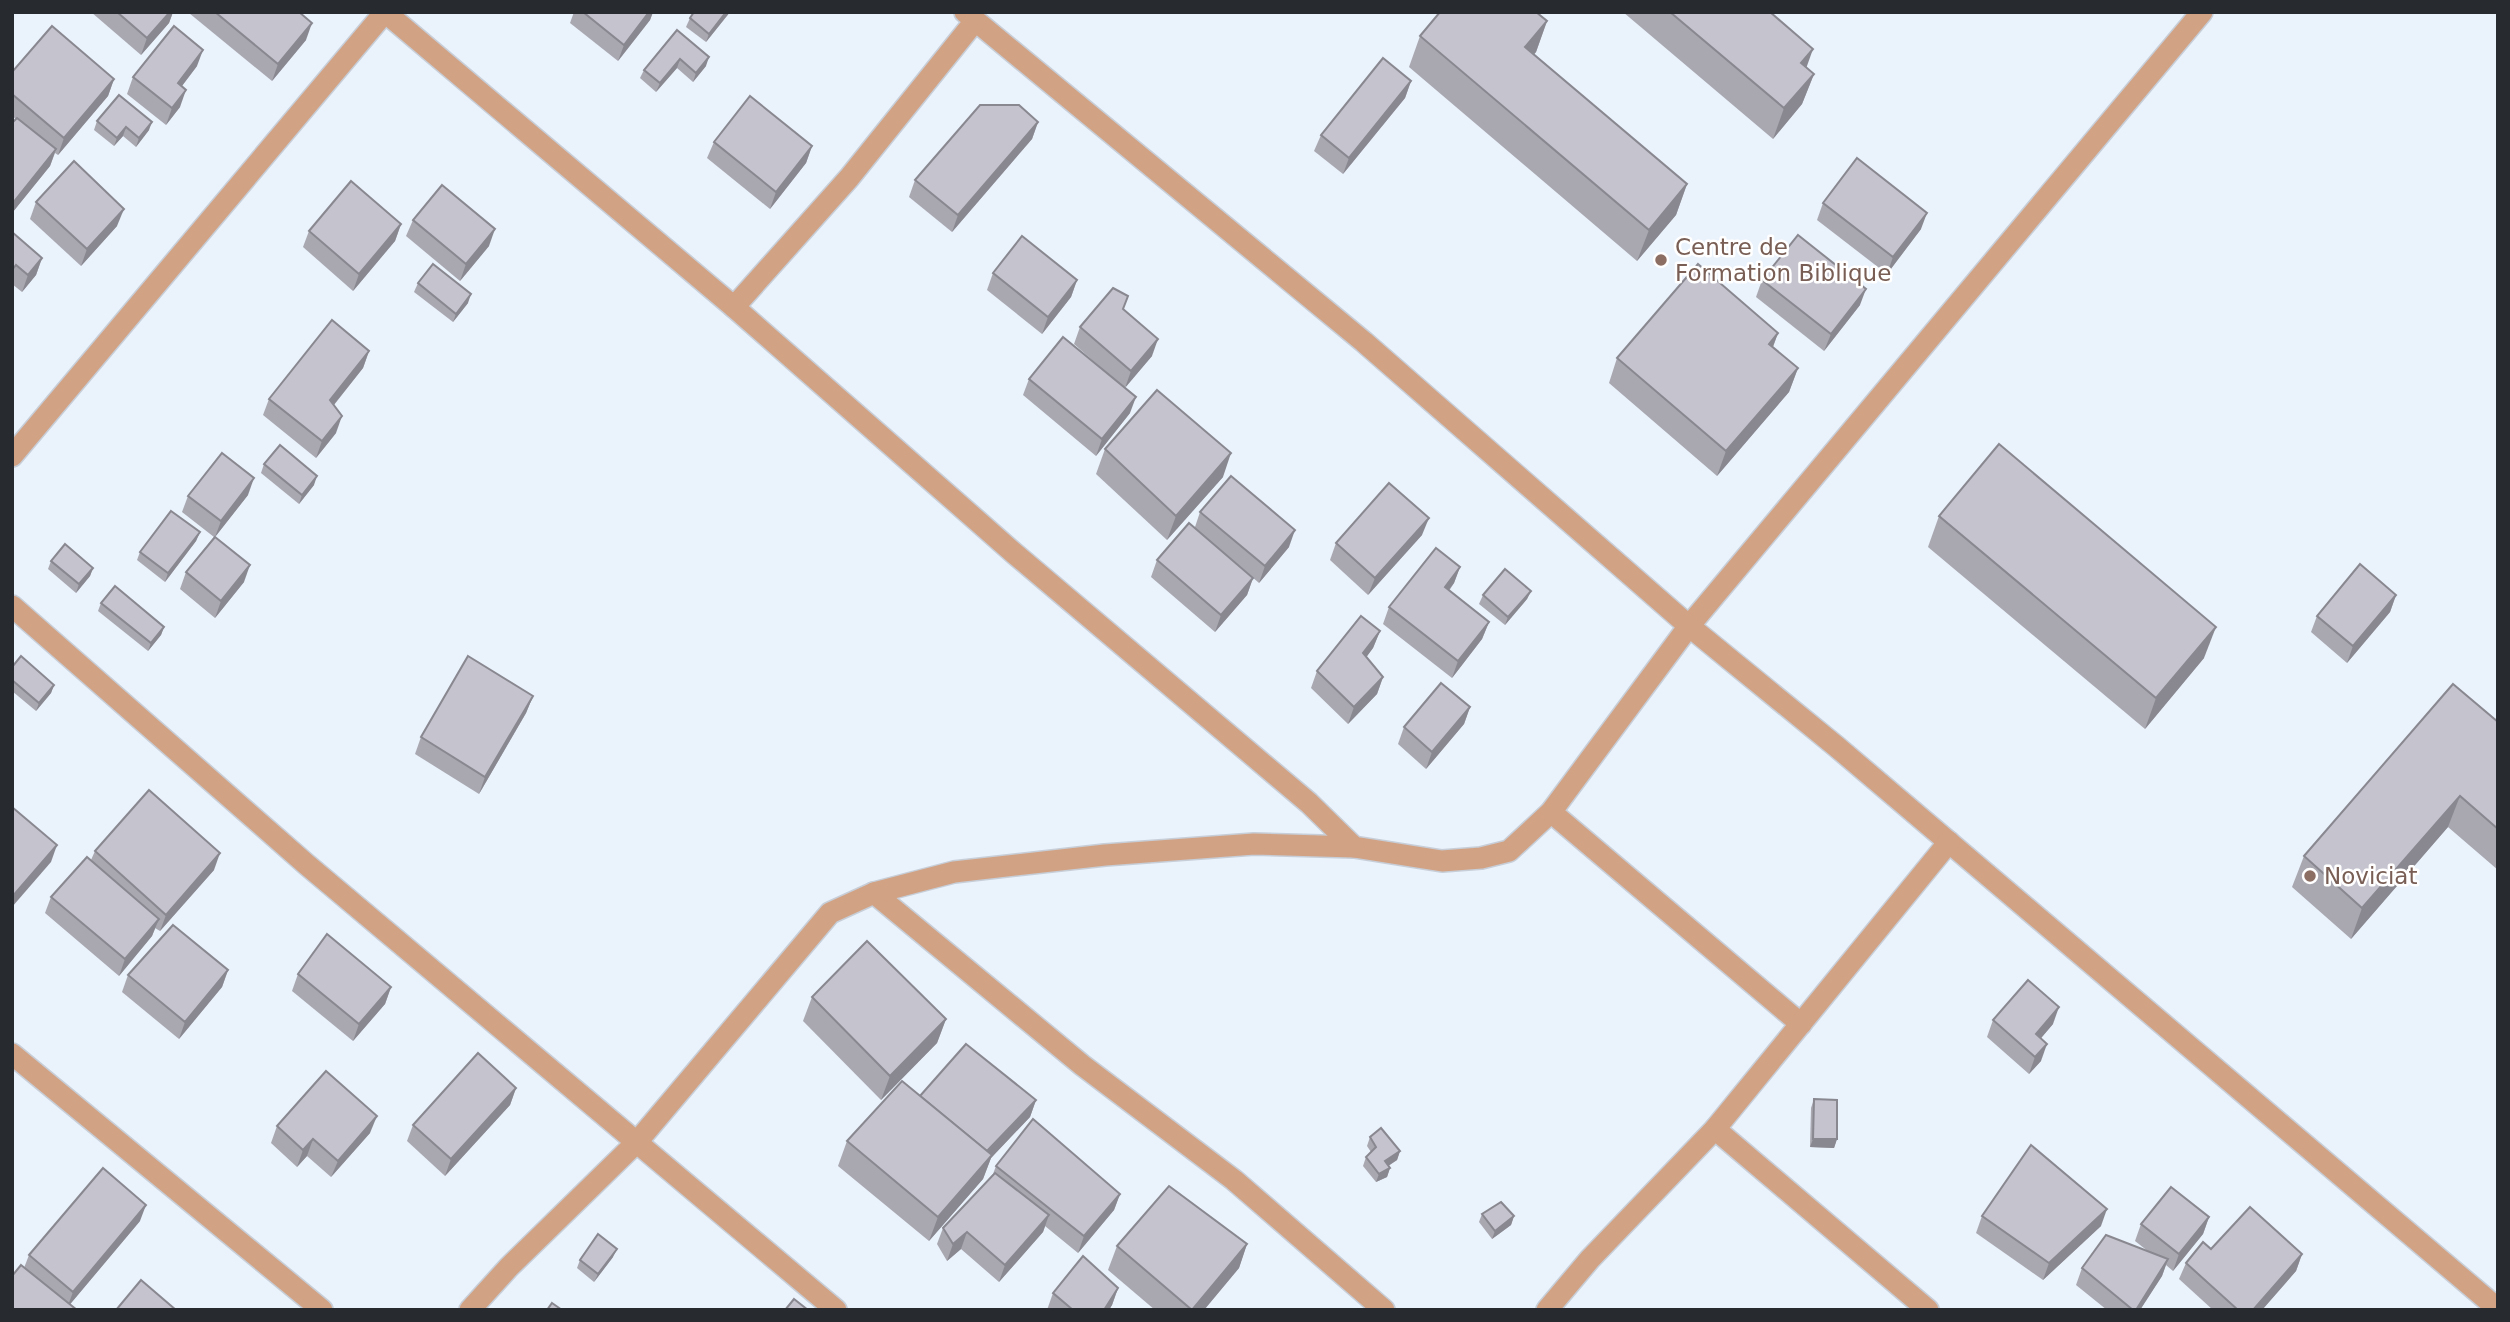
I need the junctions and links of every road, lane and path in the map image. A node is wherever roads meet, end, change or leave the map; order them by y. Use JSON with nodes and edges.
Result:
{"nodes":[{"id":1,"x":385,"y":12,"type":"edge"},
{"id":2,"x":2202,"y":12,"type":"edge"},
{"id":3,"x":970,"y":17,"type":"edge"},
{"id":4,"x":734,"y":306,"type":"junction"},
{"id":5,"x":12,"y":456,"type":"edge"},
{"id":6,"x":12,"y":606,"type":"edge"},
{"id":7,"x":1689,"y":626,"type":"junction"},
{"id":8,"x":1551,"y":812,"type":"junction"},
{"id":9,"x":1949,"y":842,"type":"junction"},
{"id":10,"x":1354,"y":847,"type":"junction"},
{"id":11,"x":874,"y":893,"type":"junction"},
{"id":12,"x":1801,"y":1024,"type":"junction"},
{"id":13,"x":12,"y":1054,"type":"edge"},
{"id":14,"x":1716,"y":1129,"type":"junction"},
{"id":15,"x":637,"y":1142,"type":"junction"},
{"id":16,"x":2498,"y":1309,"type":"edge"},
{"id":17,"x":322,"y":1310,"type":"edge"},
{"id":18,"x":470,"y":1310,"type":"edge"},
{"id":19,"x":836,"y":1310,"type":"edge"},
{"id":20,"x":1384,"y":1310,"type":"edge"},
{"id":21,"x":1547,"y":1310,"type":"edge"},
{"id":22,"x":1928,"y":1310,"type":"edge"}],
"edges":[{"from":1,"to":4,"type":"street"},
{"from":1,"to":5,"type":"street"},
{"from":2,"to":7,"type":"street"},
{"from":3,"to":4,"type":"street"},
{"from":3,"to":7,"type":"street"},
{"from":4,"to":10,"type":"street"},
{"from":6,"to":15,"type":"street"},
{"from":7,"to":8,"type":"street"},
{"from":7,"to":9,"type":"street"},
{"from":8,"to":10,"type":"street"},
{"from":8,"to":12,"type":"street"},
{"from":9,"to":12,"type":"street"},
{"from":9,"to":16,"type":"street"},
{"from":10,"to":11,"type":"street"},
{"from":11,"to":15,"type":"street"},
{"from":11,"to":20,"type":"street"},
{"from":12,"to":14,"type":"street"},
{"from":13,"to":17,"type":"street"},
{"from":14,"to":21,"type":"street"},
{"from":14,"to":22,"type":"street"},
{"from":15,"to":18,"type":"street"},
{"from":15,"to":19,"type":"street"}]}
